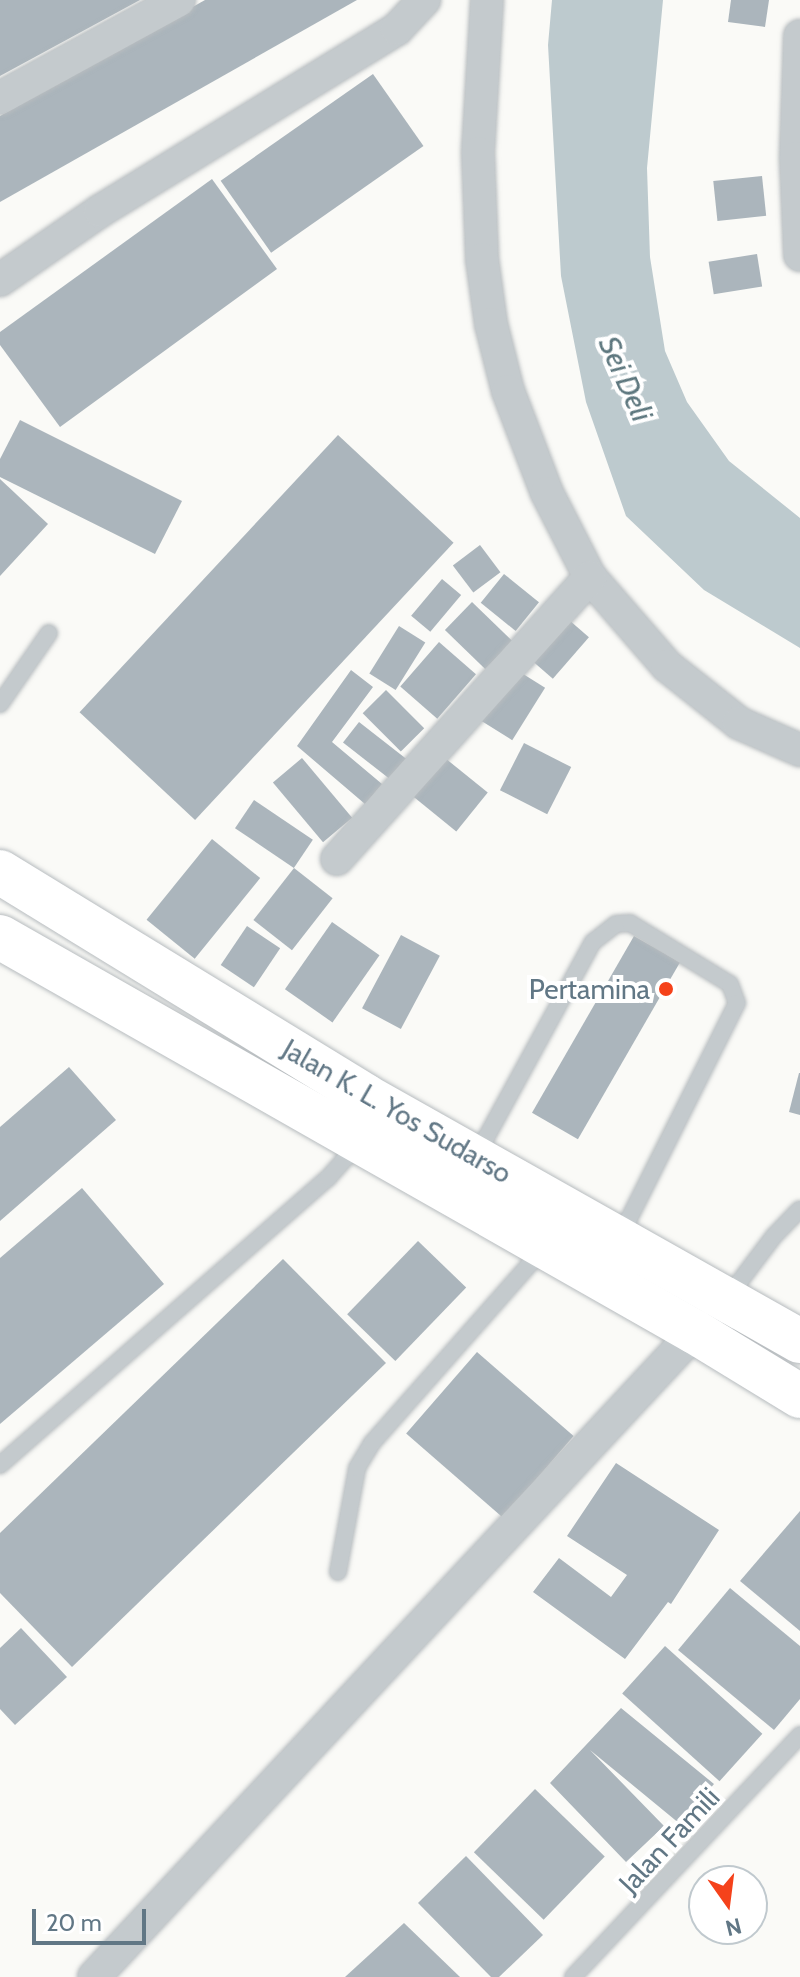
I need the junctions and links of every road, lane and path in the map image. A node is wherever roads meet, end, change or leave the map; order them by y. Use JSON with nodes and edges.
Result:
{"nodes":[{"id":1,"x":179,"y":0,"type":"edge"},
{"id":2,"x":424,"y":0,"type":"edge"},
{"id":3,"x":487,"y":0,"type":"edge"},
{"id":4,"x":799,"y":54,"type":"edge"},
{"id":5,"x":0,"y":98,"type":"edge"},
{"id":6,"x":800,"y":255,"type":"edge"},
{"id":7,"x":0,"y":280,"type":"edge"},
{"id":8,"x":590,"y":577,"type":"junction"},
{"id":9,"x":49,"y":633,"type":"dead end"},
{"id":10,"x":0,"y":704,"type":"edge"},
{"id":11,"x":800,"y":750,"type":"edge"},
{"id":12,"x":337,"y":859,"type":"dead end"},
{"id":13,"x":0,"y":872,"type":"edge"},
{"id":14,"x":10,"y":948,"type":"edge"},
{"id":15,"x":361,"y":1141,"type":"junction"},
{"id":16,"x":461,"y":1174,"type":"junction"},
{"id":17,"x":800,"y":1209,"type":"edge"},
{"id":18,"x":545,"y":1246,"type":"junction"},
{"id":19,"x":607,"y":1258,"type":"junction"},
{"id":20,"x":726,"y":1299,"type":"junction"},
{"id":21,"x":695,"y":1332,"type":"junction"},
{"id":22,"x":800,"y":1341,"type":"edge"},
{"id":23,"x":800,"y":1396,"type":"edge"},
{"id":24,"x":0,"y":1465,"type":"edge"},
{"id":25,"x":338,"y":1572,"type":"dead end"},
{"id":26,"x":800,"y":1735,"type":"edge"},
{"id":27,"x":94,"y":1977,"type":"edge"},
{"id":28,"x":573,"y":1977,"type":"edge"}],
"edges":[{"from":1,"to":5,"type":"street"},
{"from":2,"to":7,"type":"street"},
{"from":3,"to":8,"type":"street"},
{"from":4,"to":6,"type":"street"},
{"from":8,"to":11,"type":"street"},
{"from":8,"to":12,"type":"street"},
{"from":9,"to":10,"type":"lane"},
{"from":13,"to":16,"type":"highway","name":"Jalan K. L. Yos Sudarso"},
{"from":14,"to":15,"type":"highway","name":"Jalan K. L. Yos Sudarso"},
{"from":15,"to":16,"type":"highway","name":"Jalan K. L. Yos Sudarso"},
{"from":15,"to":24,"type":"lane"},
{"from":16,"to":18,"type":"highway","name":"Jalan K. L. Yos Sudarso"},
{"from":16,"to":19,"type":"highway","name":"Jalan K. L. Yos Sudarso"},
{"from":16,"to":19,"type":"lane"},
{"from":17,"to":20,"type":"lane"},
{"from":18,"to":19,"type":"highway","name":"Jalan K. L. Yos Sudarso"},
{"from":18,"to":25,"type":"lane"},
{"from":19,"to":20,"type":"highway","name":"Jalan K. L. Yos Sudarso"},
{"from":19,"to":21,"type":"highway","name":"Jalan K. L. Yos Sudarso"},
{"from":20,"to":21,"type":"street"},
{"from":20,"to":22,"type":"highway","name":"Jalan K. L. Yos Sudarso"},
{"from":21,"to":23,"type":"highway","name":"Jalan K. L. Yos Sudarso"},
{"from":21,"to":27,"type":"street"},
{"from":26,"to":28,"type":"lane","name":"Jalan Famili"}]}
